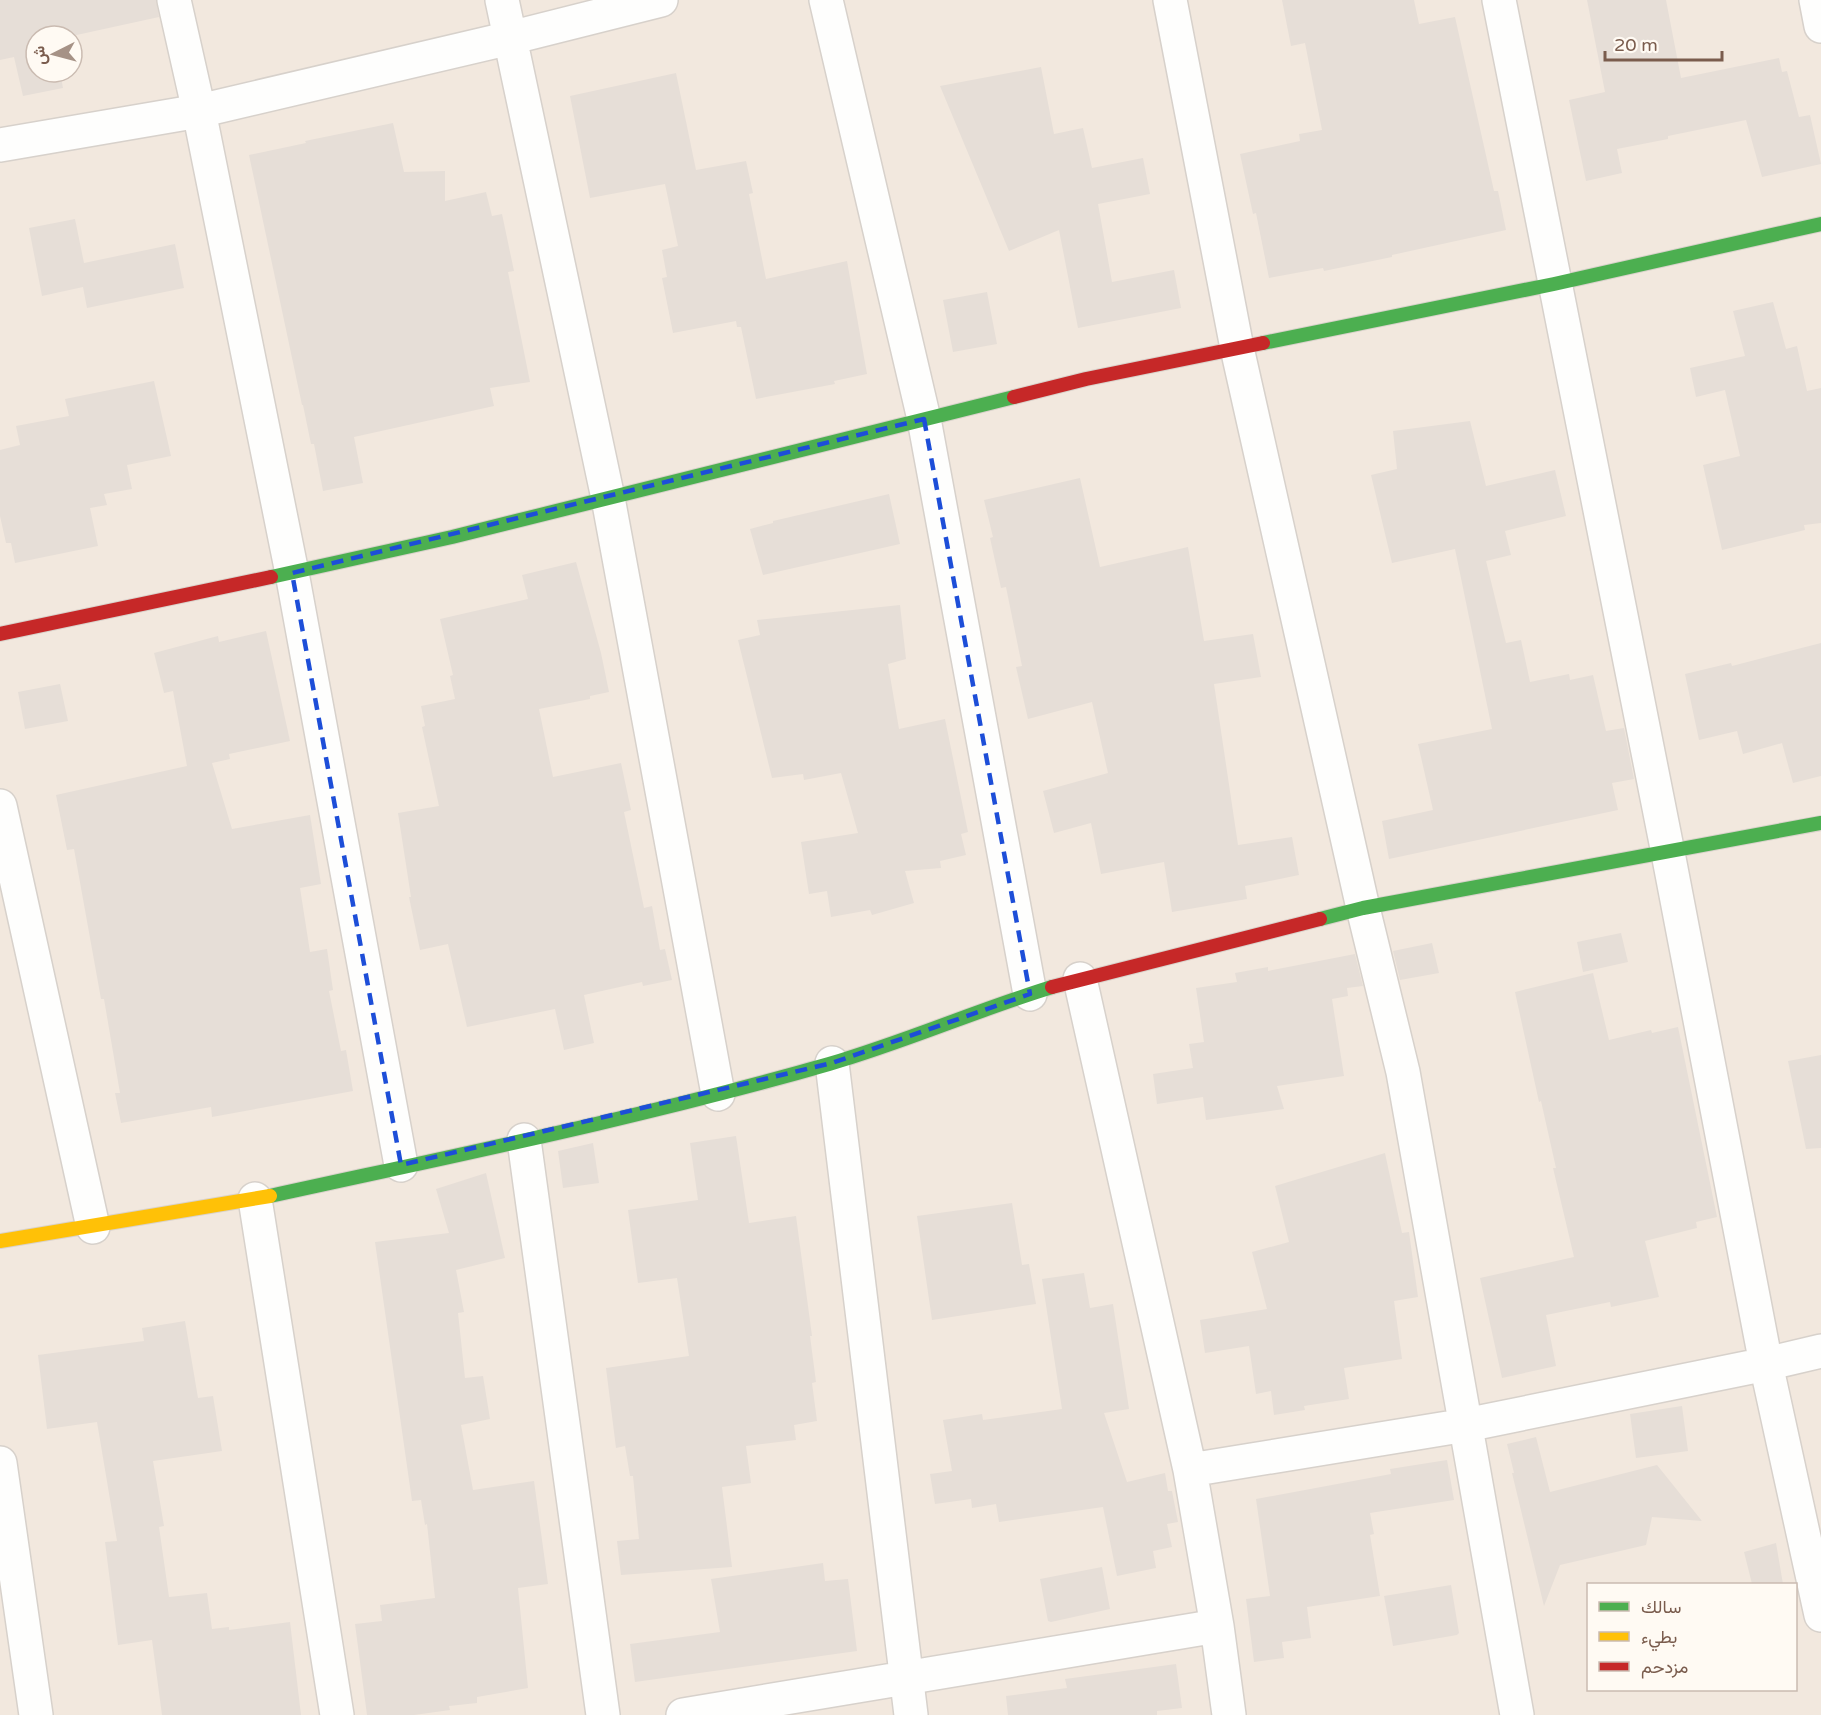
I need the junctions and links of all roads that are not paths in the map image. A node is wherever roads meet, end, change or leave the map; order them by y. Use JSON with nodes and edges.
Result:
{"nodes":[{"id":1,"x":174,"y":0,"type":"edge"},
{"id":2,"x":502,"y":0,"type":"edge"},
{"id":3,"x":661,"y":0,"type":"edge"},
{"id":4,"x":826,"y":0,"type":"edge"},
{"id":5,"x":1170,"y":0,"type":"edge"},
{"id":6,"x":1499,"y":0,"type":"edge"},
{"id":7,"x":1816,"y":0,"type":"edge"},
{"id":8,"x":1821,"y":26,"type":"edge"},
{"id":9,"x":510,"y":38,"type":"junction"},
{"id":10,"x":199,"y":111,"type":"junction"},
{"id":11,"x":0,"y":145,"type":"edge"},
{"id":12,"x":1821,"y":224,"type":"edge"},
{"id":13,"x":1554,"y":284,"type":"junction"},
{"id":14,"x":1237,"y":348,"type":"junction"},
{"id":15,"x":924,"y":419,"type":"junction"},
{"id":16,"x":608,"y":498,"type":"junction"},
{"id":17,"x":292,"y":573,"type":"junction"},
{"id":18,"x":0,"y":634,"type":"edge"},
{"id":19,"x":0,"y":806,"type":"edge"},
{"id":20,"x":1821,"y":823,"type":"edge"},
{"id":21,"x":1668,"y":853,"type":"junction"},
{"id":22,"x":1363,"y":908,"type":"junction"},
{"id":23,"x":1080,"y":979,"type":"junction"},
{"id":24,"x":1030,"y":994,"type":"junction"},
{"id":25,"x":832,"y":1064,"type":"junction"},
{"id":26,"x":718,"y":1094,"type":"junction"},
{"id":27,"x":524,"y":1140,"type":"junction"},
{"id":28,"x":401,"y":1165,"type":"junction"},
{"id":29,"x":255,"y":1199,"type":"junction"},
{"id":30,"x":93,"y":1227,"type":"junction"},
{"id":31,"x":0,"y":1241,"type":"edge"},
{"id":32,"x":1821,"y":1351,"type":"edge"},
{"id":33,"x":1766,"y":1364,"type":"junction"},
{"id":34,"x":1467,"y":1425,"type":"junction"},
{"id":35,"x":0,"y":1462,"type":"edge"},
{"id":36,"x":1191,"y":1470,"type":"junction"},
{"id":37,"x":1821,"y":1615,"type":"edge"},
{"id":38,"x":1217,"y":1626,"type":"junction"},
{"id":39,"x":906,"y":1679,"type":"junction"},
{"id":40,"x":36,"y":1715,"type":"edge"},
{"id":41,"x":337,"y":1715,"type":"edge"},
{"id":42,"x":603,"y":1715,"type":"edge"},
{"id":43,"x":683,"y":1715,"type":"edge"},
{"id":44,"x":911,"y":1715,"type":"edge"},
{"id":45,"x":1229,"y":1715,"type":"edge"},
{"id":46,"x":1517,"y":1715,"type":"edge"}],
"edges":[{"from":1,"to":10,"type":"street"},
{"from":2,"to":9,"type":"street"},
{"from":3,"to":9,"type":"street"},
{"from":4,"to":15,"type":"street"},
{"from":5,"to":14,"type":"street"},
{"from":6,"to":13,"type":"street"},
{"from":7,"to":8,"type":"street"},
{"from":9,"to":10,"type":"street"},
{"from":9,"to":16,"type":"street"},
{"from":10,"to":11,"type":"street"},
{"from":10,"to":17,"type":"street"},
{"from":12,"to":13,"type":"street"},
{"from":13,"to":14,"type":"street"},
{"from":13,"to":21,"type":"street"},
{"from":14,"to":15,"type":"street"},
{"from":14,"to":22,"type":"street"},
{"from":15,"to":16,"type":"street"},
{"from":15,"to":24,"type":"street"},
{"from":16,"to":17,"type":"street"},
{"from":16,"to":26,"type":"street"},
{"from":17,"to":18,"type":"street"},
{"from":17,"to":28,"type":"street"},
{"from":19,"to":30,"type":"street"},
{"from":20,"to":21,"type":"street"},
{"from":21,"to":22,"type":"street"},
{"from":21,"to":33,"type":"street"},
{"from":22,"to":23,"type":"street"},
{"from":22,"to":34,"type":"street"},
{"from":23,"to":24,"type":"street"},
{"from":23,"to":36,"type":"street"},
{"from":24,"to":25,"type":"street"},
{"from":25,"to":26,"type":"street"},
{"from":25,"to":39,"type":"street"},
{"from":26,"to":27,"type":"street"},
{"from":27,"to":28,"type":"street"},
{"from":27,"to":42,"type":"street"},
{"from":28,"to":29,"type":"street"},
{"from":29,"to":30,"type":"street"},
{"from":29,"to":41,"type":"street"},
{"from":30,"to":31,"type":"street"},
{"from":32,"to":33,"type":"street"},
{"from":33,"to":34,"type":"street"},
{"from":33,"to":37,"type":"street"},
{"from":34,"to":36,"type":"street"},
{"from":34,"to":46,"type":"street"},
{"from":35,"to":40,"type":"street"},
{"from":36,"to":38,"type":"street"},
{"from":38,"to":39,"type":"street"},
{"from":38,"to":45,"type":"street"},
{"from":39,"to":43,"type":"street"},
{"from":39,"to":44,"type":"street"}]}
